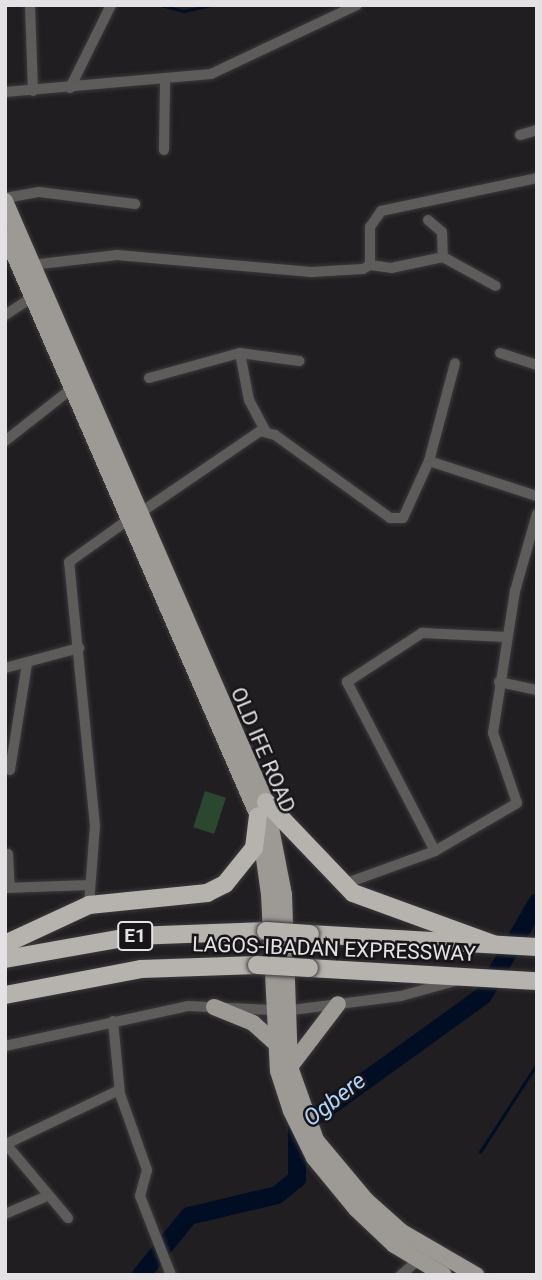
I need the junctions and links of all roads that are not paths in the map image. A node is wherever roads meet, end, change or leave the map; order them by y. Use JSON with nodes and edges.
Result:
{"nodes":[{"id":1,"x":30,"y":5,"type":"edge"},
{"id":2,"x":111,"y":5,"type":"edge"},
{"id":3,"x":357,"y":5,"type":"edge"},
{"id":4,"x":164,"y":83,"type":"junction"},
{"id":5,"x":69,"y":88,"type":"junction"},
{"id":6,"x":33,"y":91,"type":"junction"},
{"id":7,"x":5,"y":92,"type":"edge"},
{"id":8,"x":537,"y":130,"type":"edge"},
{"id":9,"x":520,"y":135,"type":"dead end"},
{"id":10,"x":164,"y":149,"type":"dead end"},
{"id":11,"x":537,"y":178,"type":"edge"},
{"id":12,"x":5,"y":199,"type":"edge"},
{"id":13,"x":135,"y":204,"type":"dead end"},
{"id":14,"x":428,"y":220,"type":"dead end"},
{"id":15,"x":5,"y":234,"type":"edge"},
{"id":16,"x":443,"y":257,"type":"junction"},
{"id":17,"x":31,"y":265,"type":"junction"},
{"id":18,"x":370,"y":265,"type":"junction"},
{"id":19,"x":496,"y":286,"type":"dead end"},
{"id":20,"x":31,"y":298,"type":"junction"},
{"id":21,"x":5,"y":315,"type":"edge"},
{"id":22,"x":500,"y":352,"type":"dead end"},
{"id":23,"x":240,"y":353,"type":"junction"},
{"id":24,"x":299,"y":361,"type":"dead end"},
{"id":25,"x":455,"y":363,"type":"dead end"},
{"id":26,"x":537,"y":365,"type":"edge"},
{"id":27,"x":149,"y":378,"type":"dead end"},
{"id":28,"x":71,"y":389,"type":"junction"},
{"id":29,"x":266,"y":432,"type":"junction"},
{"id":30,"x":5,"y":440,"type":"edge"},
{"id":31,"x":429,"y":460,"type":"junction"},
{"id":32,"x":119,"y":489,"type":"junction"},
{"id":33,"x":537,"y":496,"type":"edge"},
{"id":34,"x":537,"y":514,"type":"edge"},
{"id":35,"x":131,"y":519,"type":"junction"},
{"id":36,"x":507,"y":637,"type":"junction"},
{"id":37,"x":79,"y":648,"type":"junction"},
{"id":38,"x":27,"y":664,"type":"junction"},
{"id":39,"x":5,"y":668,"type":"edge"},
{"id":40,"x":499,"y":682,"type":"junction"},
{"id":41,"x":537,"y":690,"type":"edge"},
{"id":42,"x":10,"y":770,"type":"dead end"},
{"id":43,"x":262,"y":809,"type":"junction"},
{"id":44,"x":435,"y":851,"type":"junction"},
{"id":45,"x":8,"y":854,"type":"dead end"},
{"id":46,"x":340,"y":884,"type":"junction"},
{"id":47,"x":90,"y":885,"type":"junction"},
{"id":48,"x":8,"y":887,"type":"edge"},
{"id":49,"x":89,"y":905,"type":"junction"},
{"id":50,"x":5,"y":944,"type":"edge"},
{"id":51,"x":493,"y":944,"type":"junction"},
{"id":52,"x":537,"y":947,"type":"edge"},
{"id":53,"x":5,"y":959,"type":"edge"},
{"id":54,"x":469,"y":977,"type":"junction"},
{"id":55,"x":537,"y":981,"type":"edge"},
{"id":56,"x":5,"y":995,"type":"edge"},
{"id":57,"x":338,"y":1004,"type":"junction"},
{"id":58,"x":214,"y":1007,"type":"junction"},
{"id":59,"x":278,"y":1010,"type":"junction"},
{"id":60,"x":113,"y":1021,"type":"junction"},
{"id":61,"x":274,"y":1042,"type":"junction"},
{"id":62,"x":5,"y":1046,"type":"edge"},
{"id":63,"x":290,"y":1068,"type":"junction"},
{"id":64,"x":120,"y":1090,"type":"junction"},
{"id":65,"x":296,"y":1109,"type":"junction"},
{"id":66,"x":6,"y":1143,"type":"edge"},
{"id":67,"x":311,"y":1143,"type":"junction"},
{"id":68,"x":18,"y":1163,"type":"junction"},
{"id":69,"x":5,"y":1166,"type":"edge"},
{"id":70,"x":45,"y":1197,"type":"junction"},
{"id":71,"x":5,"y":1214,"type":"edge"},
{"id":72,"x":68,"y":1218,"type":"dead end"},
{"id":73,"x":417,"y":1261,"type":"junction"},
{"id":74,"x":171,"y":1274,"type":"edge"},
{"id":75,"x":401,"y":1275,"type":"edge"},
{"id":76,"x":444,"y":1275,"type":"edge"},
{"id":77,"x":476,"y":1275,"type":"edge"}],
"edges":[{"from":1,"to":6,"type":"street"},
{"from":2,"to":5,"type":"street"},
{"from":3,"to":4,"type":"street"},
{"from":4,"to":5,"type":"street"},
{"from":4,"to":10,"type":"street"},
{"from":5,"to":6,"type":"street"},
{"from":6,"to":7,"type":"street"},
{"from":8,"to":9,"type":"street"},
{"from":11,"to":18,"type":"street"},
{"from":12,"to":13,"type":"street"},
{"from":12,"to":17,"type":"main road","name":"OLD IFE ROAD"},
{"from":14,"to":16,"type":"street"},
{"from":15,"to":20,"type":"main road","name":"OLD IFE ROAD"},
{"from":16,"to":18,"type":"street"},
{"from":16,"to":19,"type":"street"},
{"from":17,"to":18,"type":"street"},
{"from":17,"to":32,"type":"main road","name":"OLD IFE ROAD"},
{"from":20,"to":21,"type":"street"},
{"from":20,"to":28,"type":"main road","name":"OLD IFE ROAD"},
{"from":22,"to":26,"type":"street"},
{"from":23,"to":24,"type":"street"},
{"from":23,"to":27,"type":"street"},
{"from":23,"to":29,"type":"street"},
{"from":25,"to":31,"type":"street"},
{"from":28,"to":30,"type":"street"},
{"from":28,"to":32,"type":"main road","name":"OLD IFE ROAD"},
{"from":29,"to":31,"type":"street"},
{"from":29,"to":35,"type":"street"},
{"from":31,"to":33,"type":"street"},
{"from":32,"to":35,"type":"main road","name":"OLD IFE ROAD"},
{"from":34,"to":36,"type":"street"},
{"from":35,"to":37,"type":"street"},
{"from":35,"to":43,"type":"main road","name":"OLD IFE ROAD"},
{"from":36,"to":40,"type":"street"},
{"from":36,"to":44,"type":"street"},
{"from":37,"to":38,"type":"street"},
{"from":37,"to":47,"type":"street"},
{"from":38,"to":39,"type":"street"},
{"from":38,"to":42,"type":"street"},
{"from":40,"to":41,"type":"street"},
{"from":40,"to":44,"type":"street"},
{"from":43,"to":46,"type":"highway"},
{"from":43,"to":49,"type":"highway"},
{"from":43,"to":59,"type":"main road","name":"OLD IFE ROAD"},
{"from":44,"to":46,"type":"street"},
{"from":45,"to":48,"type":"street"},
{"from":46,"to":51,"type":"highway"},
{"from":47,"to":48,"type":"street"},
{"from":47,"to":49,"type":"street"},
{"from":49,"to":50,"type":"highway"},
{"from":51,"to":52,"type":"highway","name":"LAGOS-IBADAN EXPRESSWAY","number":"E1"},
{"from":51,"to":53,"type":"highway","name":"LAGOS-IBADAN EXPRESSWAY","number":"E1","bridge":true},
{"from":54,"to":55,"type":"highway","name":"LAGOS-IBADAN EXPRESSWAY","number":"E1"},
{"from":54,"to":56,"type":"highway","name":"LAGOS-IBADAN EXPRESSWAY","number":"E1","bridge":true},
{"from":54,"to":57,"type":"street"},
{"from":57,"to":59,"type":"street"},
{"from":57,"to":63,"type":"main road"},
{"from":58,"to":59,"type":"street"},
{"from":58,"to":60,"type":"street"},
{"from":58,"to":61,"type":"main road"},
{"from":59,"to":61,"type":"main road","name":"OLD IFE ROAD"},
{"from":59,"to":63,"type":"main road","name":"OLD IFE ROAD"},
{"from":60,"to":62,"type":"street"},
{"from":60,"to":64,"type":"street"},
{"from":61,"to":65,"type":"main road","name":"OLD IFE ROAD"},
{"from":63,"to":65,"type":"main road","name":"OLD IFE ROAD"},
{"from":64,"to":66,"type":"street"},
{"from":64,"to":74,"type":"street"},
{"from":65,"to":67,"type":"main road","name":"OLD IFE ROAD"},
{"from":66,"to":68,"type":"street"},
{"from":67,"to":73,"type":"main road","name":"OLD IFE ROAD"},
{"from":67,"to":77,"type":"main road","name":"OLD IFE ROAD"},
{"from":68,"to":69,"type":"street"},
{"from":68,"to":70,"type":"street"},
{"from":70,"to":71,"type":"street"},
{"from":70,"to":72,"type":"street"},
{"from":73,"to":75,"type":"street"},
{"from":73,"to":76,"type":"main road","name":"OLD IFE ROAD"}]}
